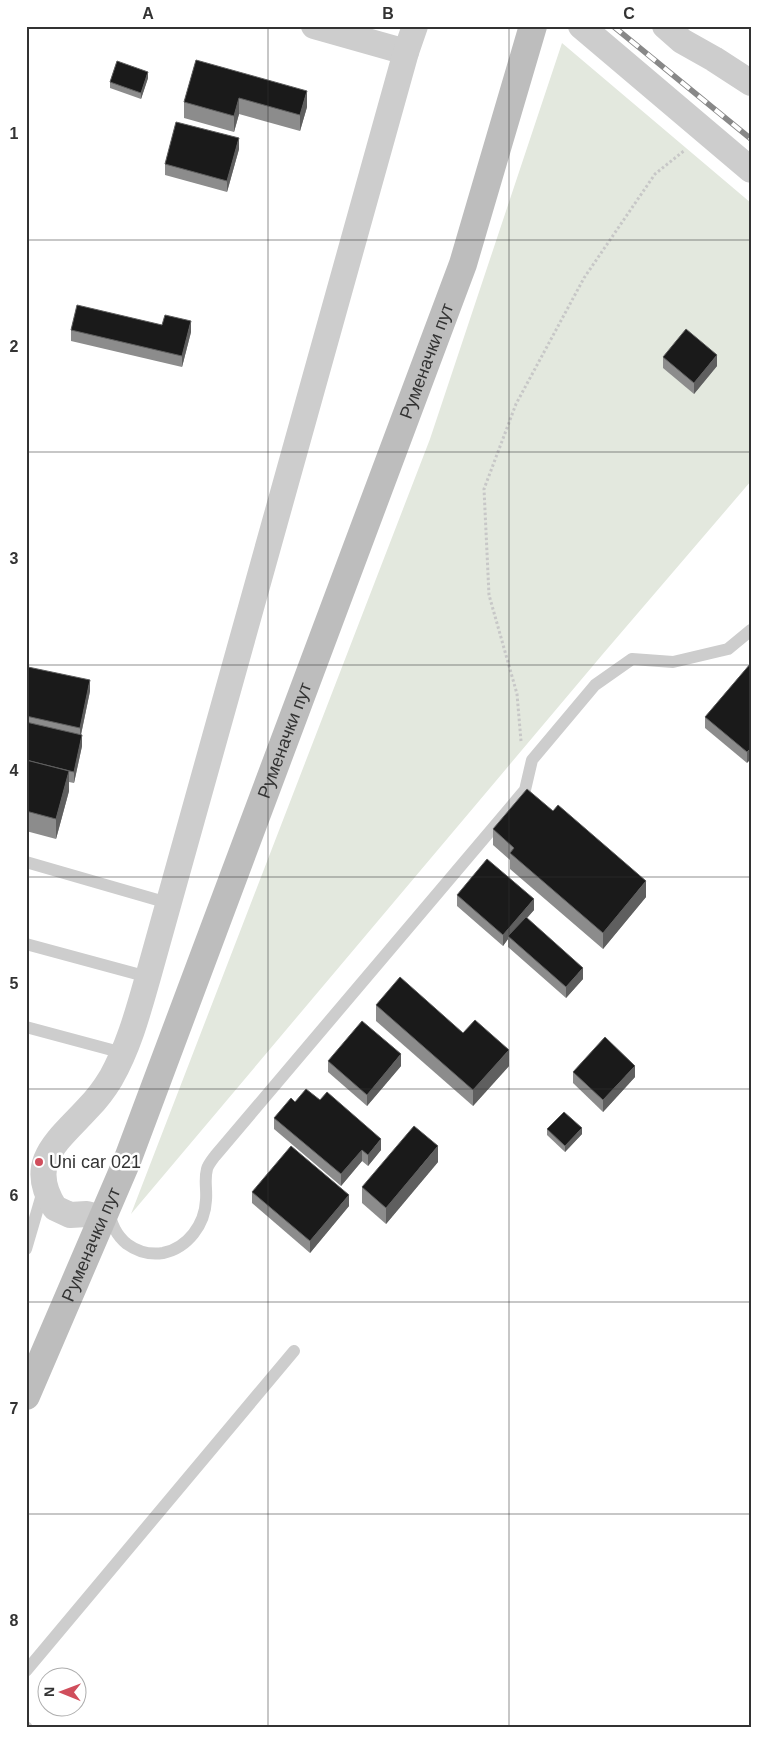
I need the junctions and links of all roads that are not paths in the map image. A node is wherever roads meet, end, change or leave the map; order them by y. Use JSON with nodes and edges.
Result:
{"nodes":[{"id":1,"x":314,"y":26,"type":"edge"},
{"id":2,"x":415,"y":26,"type":"edge"},
{"id":3,"x":532,"y":26,"type":"edge"},
{"id":4,"x":581,"y":26,"type":"edge"},
{"id":5,"x":665,"y":26,"type":"edge"},
{"id":6,"x":406,"y":52,"type":"junction"},
{"id":7,"x":751,"y":83,"type":"edge"},
{"id":8,"x":751,"y":170,"type":"edge"},
{"id":9,"x":751,"y":630,"type":"edge"},
{"id":10,"x":26,"y":862,"type":"edge"},
{"id":11,"x":168,"y":903,"type":"junction"},
{"id":12,"x":26,"y":944,"type":"edge"},
{"id":13,"x":148,"y":978,"type":"junction"},
{"id":14,"x":26,"y":1027,"type":"edge"},
{"id":15,"x":123,"y":1053,"type":"junction"},
{"id":16,"x":44,"y":1186,"type":"junction"},
{"id":17,"x":107,"y":1210,"type":"junction"},
{"id":18,"x":26,"y":1249,"type":"edge"},
{"id":19,"x":294,"y":1350,"type":"dead end"},
{"id":20,"x":26,"y":1396,"type":"edge"},
{"id":21,"x":26,"y":1671,"type":"edge"}],
"edges":[{"from":1,"to":6,"type":"street"},
{"from":2,"to":6,"type":"street"},
{"from":3,"to":17,"type":"main road","name":"Руменачки пут"},
{"from":4,"to":8,"type":"street"},
{"from":5,"to":7,"type":"street"},
{"from":6,"to":11,"type":"street"},
{"from":9,"to":17,"type":"lane"},
{"from":10,"to":11,"type":"lane"},
{"from":11,"to":13,"type":"street"},
{"from":12,"to":13,"type":"lane"},
{"from":13,"to":15,"type":"street"},
{"from":14,"to":15,"type":"lane"},
{"from":15,"to":16,"type":"street"},
{"from":16,"to":17,"type":"street"},
{"from":16,"to":18,"type":"lane"},
{"from":17,"to":20,"type":"main road","name":"Руменачки пут"},
{"from":19,"to":21,"type":"lane"}]}
